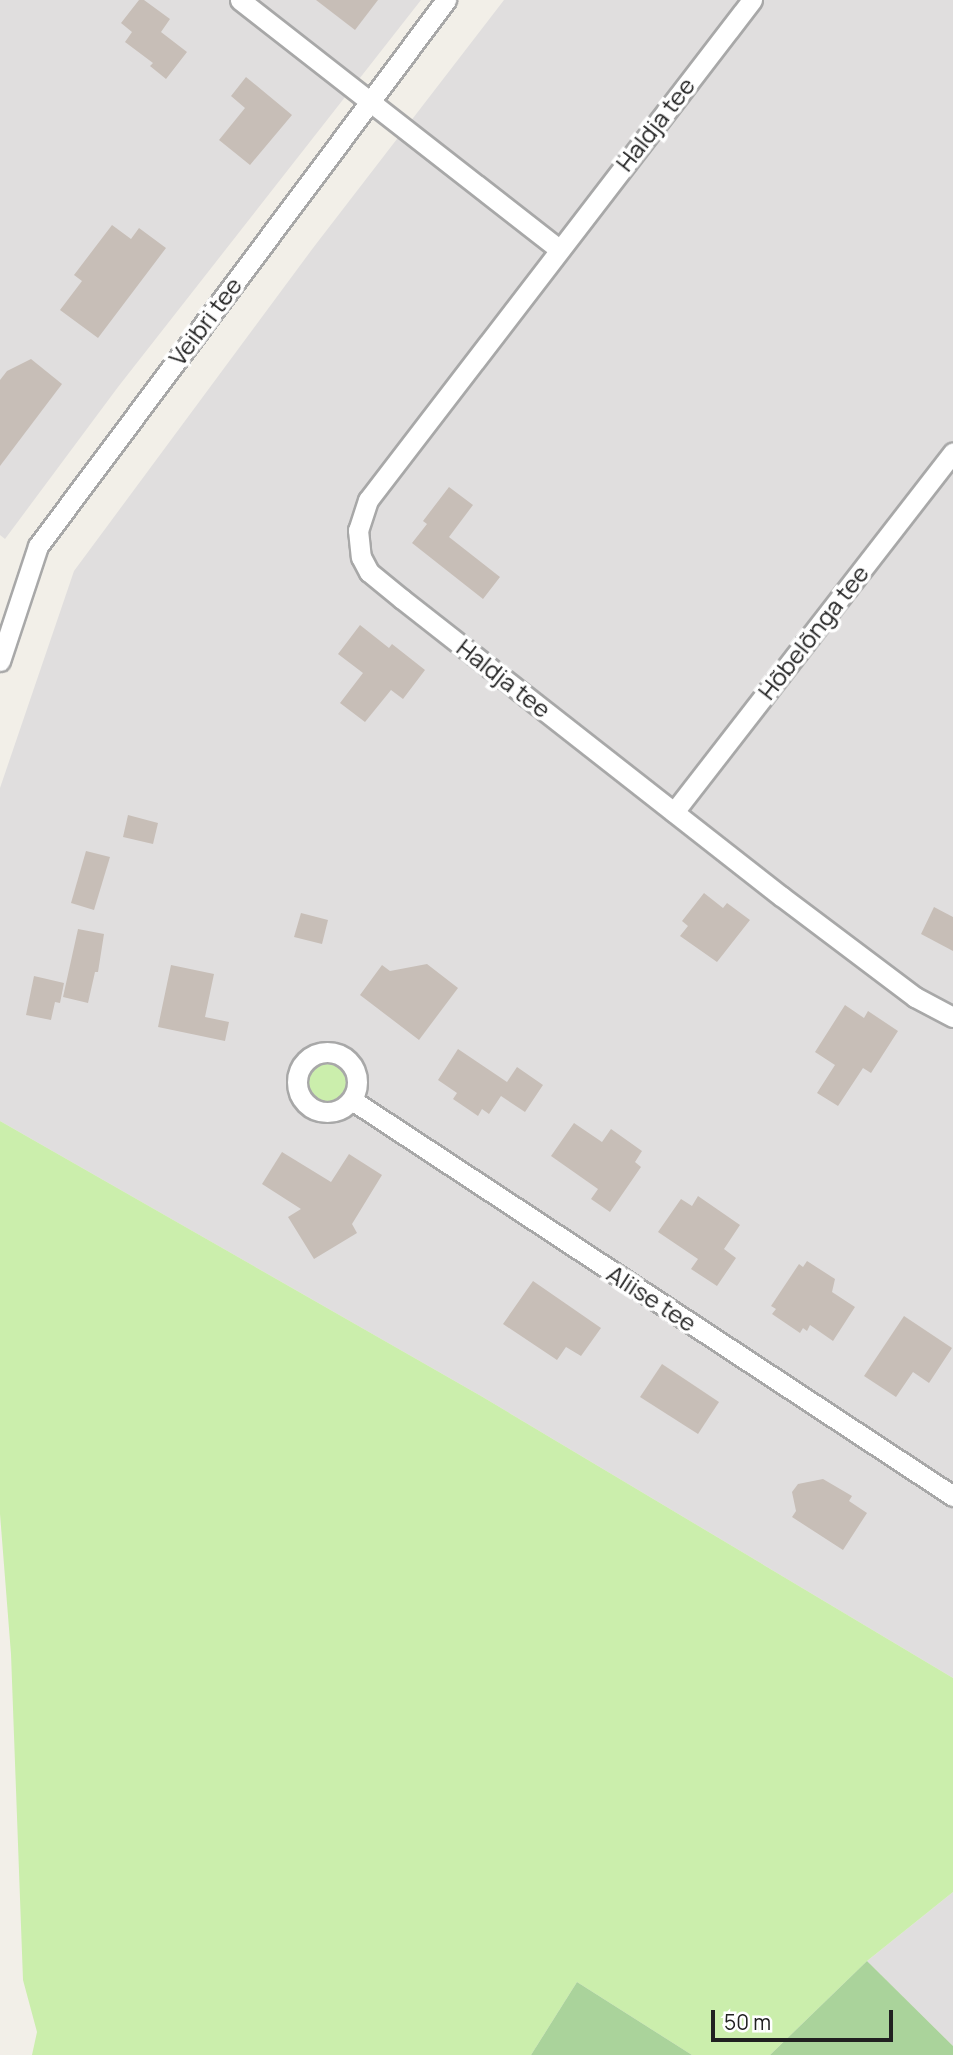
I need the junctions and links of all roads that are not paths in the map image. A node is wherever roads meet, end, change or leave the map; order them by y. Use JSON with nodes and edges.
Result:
{"nodes":[{"id":1,"x":240,"y":0,"type":"edge"},
{"id":2,"x":446,"y":0,"type":"edge"},
{"id":3,"x":752,"y":0,"type":"edge"},
{"id":4,"x":370,"y":102,"type":"junction"},
{"id":5,"x":558,"y":249,"type":"junction"},
{"id":6,"x":953,"y":452,"type":"edge"},
{"id":7,"x":0,"y":661,"type":"edge"},
{"id":8,"x":674,"y":812,"type":"junction"},
{"id":9,"x":953,"y":1017,"type":"edge"},
{"id":10,"x":352,"y":1100,"type":"dead end"},
{"id":11,"x":953,"y":1496,"type":"edge"}],
"edges":[{"from":1,"to":4,"type":"street"},
{"from":2,"to":4,"type":"street","name":"Veibri tee"},
{"from":3,"to":5,"type":"street","name":"Haldja tee"},
{"from":4,"to":5,"type":"street"},
{"from":4,"to":7,"type":"street","name":"Veibri tee"},
{"from":5,"to":8,"type":"street","name":"Haldja tee"},
{"from":6,"to":8,"type":"street","name":"Hõbelõnga tee"},
{"from":8,"to":9,"type":"street","name":"Haldja tee"},
{"from":10,"to":11,"type":"street","name":"Aliise tee"}]}
